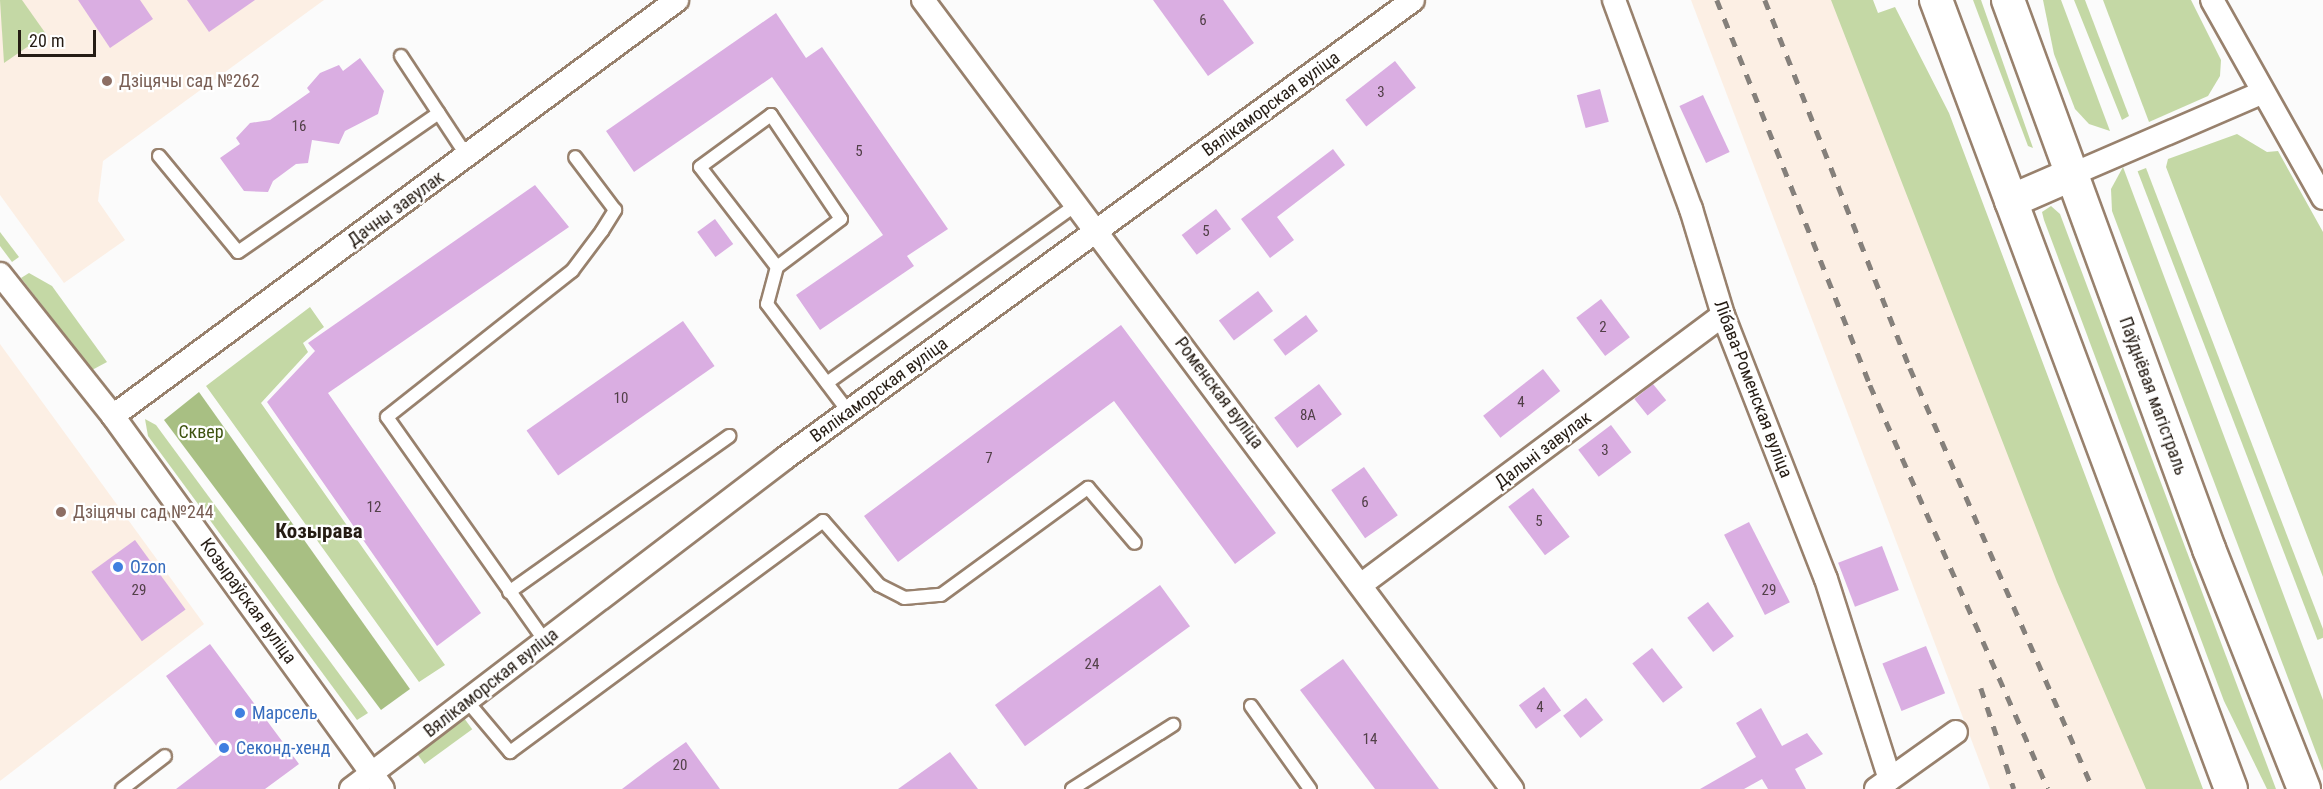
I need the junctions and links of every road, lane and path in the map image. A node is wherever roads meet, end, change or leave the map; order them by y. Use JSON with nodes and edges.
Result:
{"nodes":[{"id":1,"x":678,"y":0,"type":"edge"},
{"id":2,"x":923,"y":0,"type":"edge"},
{"id":3,"x":1413,"y":0,"type":"edge"},
{"id":4,"x":1614,"y":0,"type":"edge"},
{"id":5,"x":1936,"y":0,"type":"edge"},
{"id":6,"x":2008,"y":0,"type":"edge"},
{"id":7,"x":2212,"y":0,"type":"edge"},
{"id":8,"x":402,"y":56,"type":"dead end"},
{"id":9,"x":2264,"y":92,"type":"junction"},
{"id":10,"x":439,"y":113,"type":"junction"},
{"id":11,"x":159,"y":156,"type":"dead end"},
{"id":12,"x":467,"y":156,"type":"junction"},
{"id":13,"x":575,"y":157,"type":"dead end"},
{"id":14,"x":2073,"y":174,"type":"junction"},
{"id":15,"x":2323,"y":198,"type":"edge"},
{"id":16,"x":2011,"y":201,"type":"junction"},
{"id":17,"x":1077,"y":204,"type":"junction"},
{"id":18,"x":1098,"y":232,"type":"junction"},
{"id":19,"x":777,"y":267,"type":"junction"},
{"id":20,"x":0,"y":275,"type":"edge"},
{"id":21,"x":1723,"y":315,"type":"junction"},
{"id":22,"x":826,"y":383,"type":"junction"},
{"id":23,"x":848,"y":411,"type":"junction"},
{"id":24,"x":114,"y":416,"type":"junction"},
{"id":25,"x":729,"y":436,"type":"dead end"},
{"id":26,"x":1135,"y":543,"type":"dead end"},
{"id":27,"x":1362,"y":584,"type":"junction"},
{"id":28,"x":509,"y":592,"type":"junction"},
{"id":29,"x":545,"y":641,"type":"junction"},
{"id":30,"x":467,"y":701,"type":"junction"},
{"id":31,"x":1251,"y":706,"type":"dead end"},
{"id":32,"x":1173,"y":724,"type":"dead end"},
{"id":33,"x":1956,"y":732,"type":"dead end"},
{"id":34,"x":165,"y":756,"type":"dead end"},
{"id":35,"x":378,"y":781,"type":"edge"},
{"id":36,"x":1883,"y":784,"type":"edge"},
{"id":37,"x":122,"y":789,"type":"edge"},
{"id":38,"x":351,"y":789,"type":"edge"},
{"id":39,"x":1072,"y":789,"type":"edge"},
{"id":40,"x":1310,"y":789,"type":"edge"},
{"id":41,"x":1512,"y":789,"type":"edge"},
{"id":42,"x":2231,"y":789,"type":"edge"},
{"id":43,"x":2304,"y":789,"type":"edge"}],
"edges":[{"from":1,"to":12,"type":"street","name":"Дачны завулак"},
{"from":2,"to":17,"type":"street","name":"Роменская вуліца"},
{"from":3,"to":18,"type":"street","name":"Вялікаморская вуліца"},
{"from":4,"to":21,"type":"street","name":"Лібава-Роменская вуліца"},
{"from":5,"to":16,"type":"main road"},
{"from":6,"to":14,"type":"main road","name":"Паўднёвая магістраль"},
{"from":7,"to":9,"type":"street"},
{"from":8,"to":10,"type":"lane"},
{"from":9,"to":14,"type":"street"},
{"from":9,"to":15,"type":"street"},
{"from":10,"to":11,"type":"lane"},
{"from":10,"to":12,"type":"lane"},
{"from":12,"to":24,"type":"street","name":"Дачны завулак"},
{"from":13,"to":28,"type":"lane"},
{"from":14,"to":16,"type":"main road"},
{"from":14,"to":43,"type":"main road","name":"Паўднёвая магістраль"},
{"from":16,"to":42,"type":"main road"},
{"from":17,"to":18,"type":"street","name":"Роменская вуліца"},
{"from":17,"to":22,"type":"lane"},
{"from":18,"to":23,"type":"street","name":"Вялікаморская вуліца"},
{"from":18,"to":27,"type":"street","name":"Роменская вуліца"},
{"from":19,"to":19,"type":"lane"},
{"from":19,"to":22,"type":"lane"},
{"from":20,"to":24,"type":"street","name":"Козыраўская вуліца"},
{"from":21,"to":27,"type":"street","name":"Дальні завулак"},
{"from":21,"to":36,"type":"street","name":"Лібава-Роменская вуліца"},
{"from":22,"to":23,"type":"lane"},
{"from":23,"to":29,"type":"street","name":"Вялікаморская вуліца"},
{"from":24,"to":35,"type":"street","name":"Козыраўская вуліца"},
{"from":25,"to":28,"type":"lane"},
{"from":26,"to":30,"type":"lane"},
{"from":27,"to":41,"type":"street","name":"Роменская вуліца"},
{"from":28,"to":29,"type":"lane"},
{"from":29,"to":30,"type":"street","name":"Вялікаморская вуліца"},
{"from":30,"to":35,"type":"street","name":"Вялікаморская вуліца"},
{"from":31,"to":40,"type":"lane"},
{"from":32,"to":39,"type":"lane"},
{"from":33,"to":36,"type":"street"},
{"from":34,"to":37,"type":"lane"},
{"from":35,"to":38,"type":"street","name":"Вялікаморская вуліца"}]}
